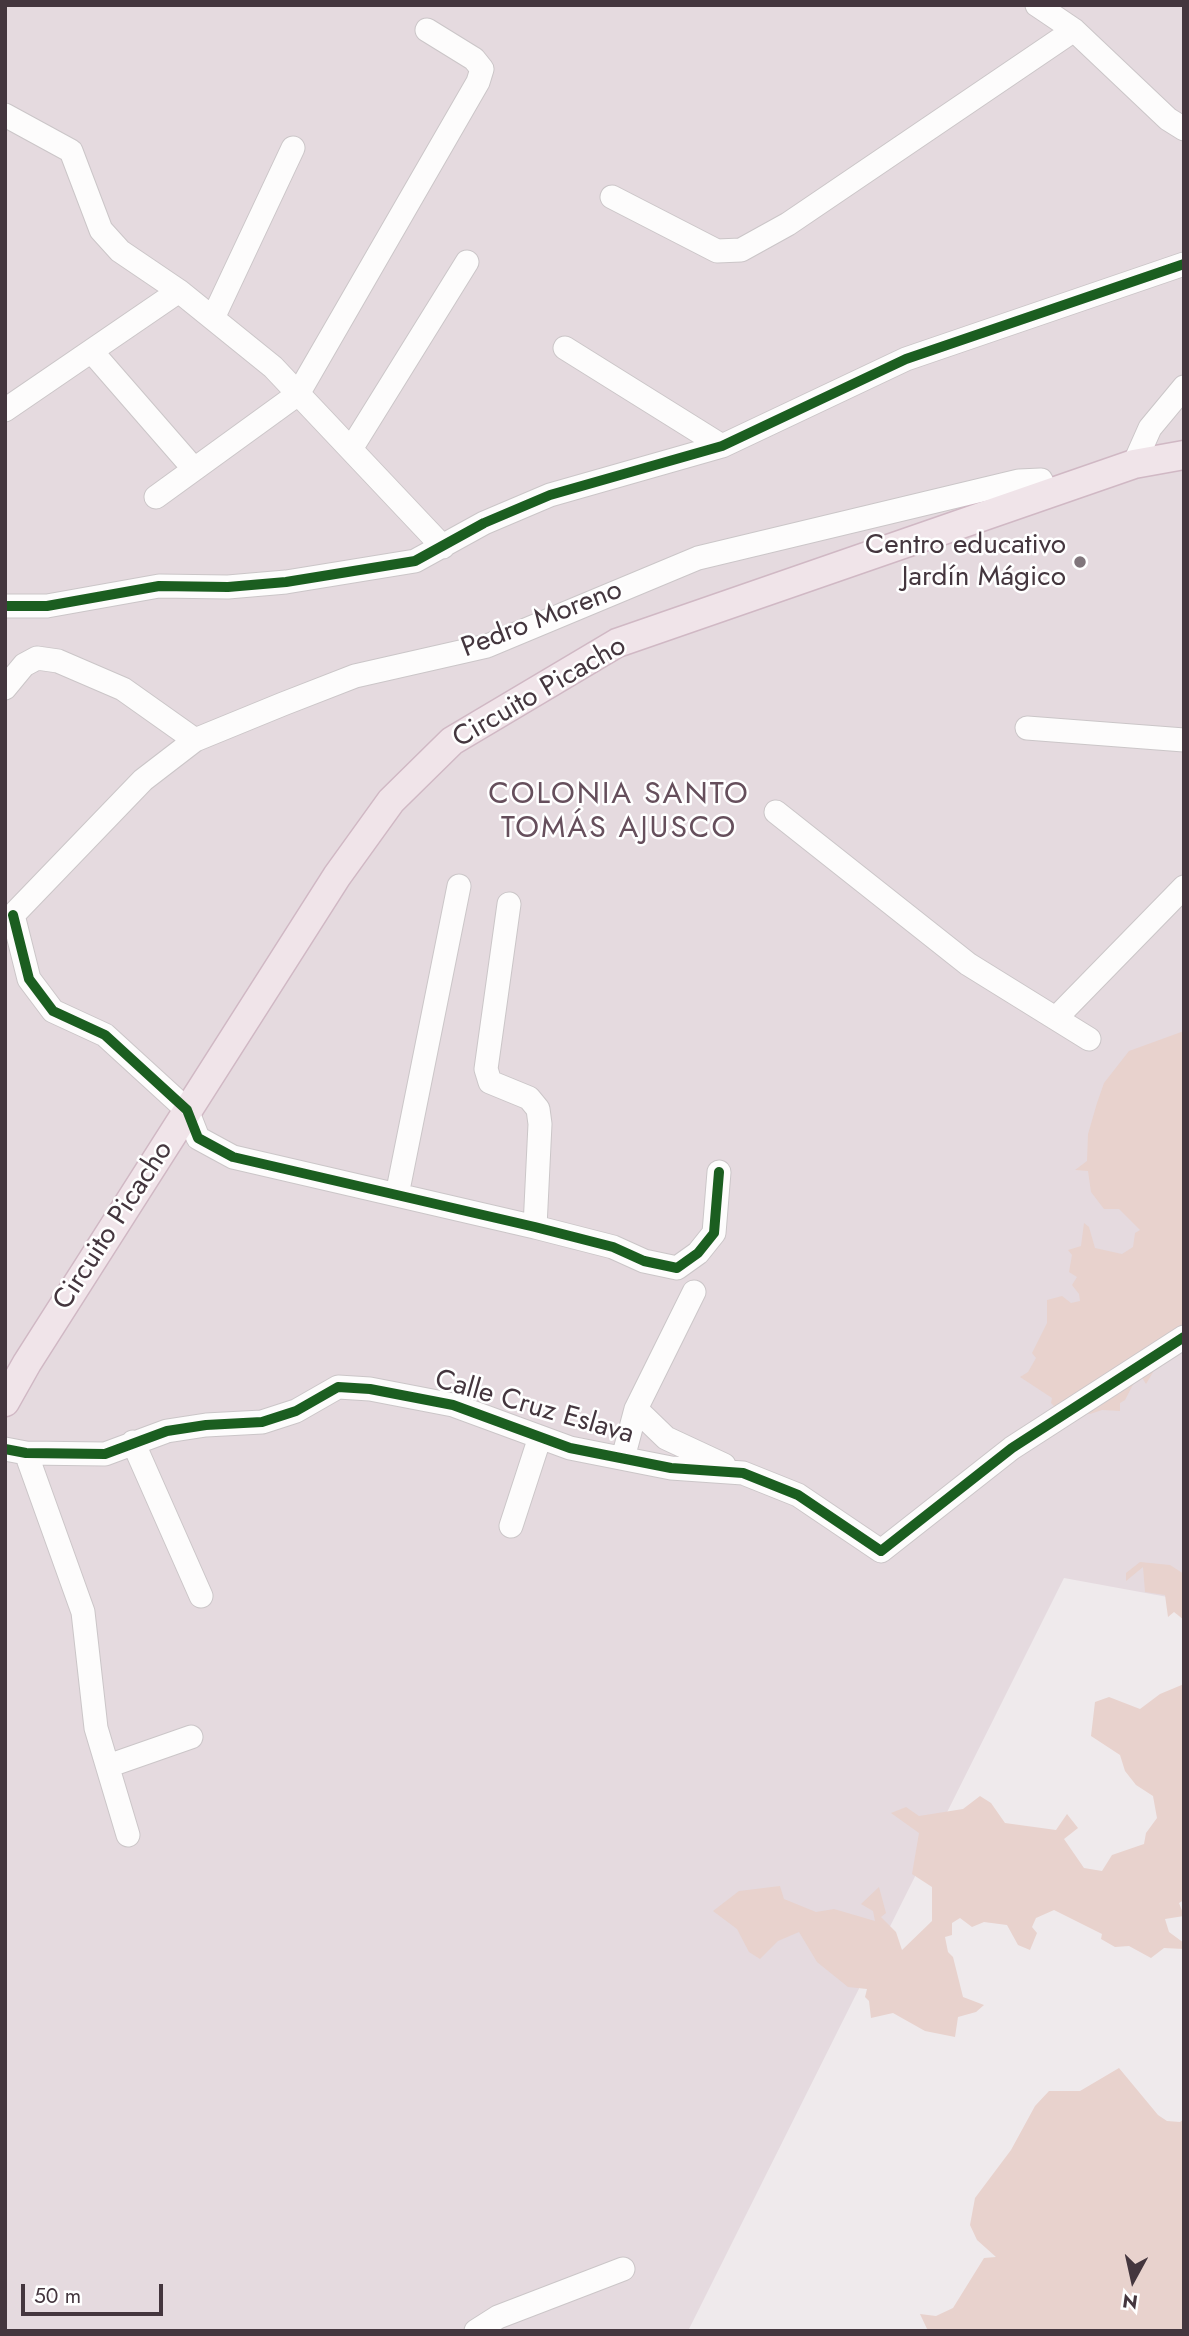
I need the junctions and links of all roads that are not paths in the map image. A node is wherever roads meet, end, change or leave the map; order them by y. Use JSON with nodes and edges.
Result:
{"nodes":[{"id":1,"x":1037,"y":5,"type":"edge"},
{"id":2,"x":427,"y":30,"type":"dead end"},
{"id":3,"x":1074,"y":30,"type":"junction"},
{"id":4,"x":5,"y":115,"type":"edge"},
{"id":5,"x":1184,"y":129,"type":"edge"},
{"id":6,"x":293,"y":148,"type":"dead end"},
{"id":7,"x":612,"y":197,"type":"dead end"},
{"id":8,"x":467,"y":262,"type":"dead end"},
{"id":9,"x":1184,"y":264,"type":"edge"},
{"id":10,"x":179,"y":292,"type":"junction"},
{"id":11,"x":214,"y":318,"type":"junction"},
{"id":12,"x":565,"y":348,"type":"dead end"},
{"id":13,"x":93,"y":353,"type":"junction"},
{"id":14,"x":1184,"y":387,"type":"edge"},
{"id":15,"x":298,"y":394,"type":"junction"},
{"id":16,"x":5,"y":410,"type":"edge"},
{"id":17,"x":722,"y":446,"type":"junction"},
{"id":18,"x":351,"y":449,"type":"junction"},
{"id":19,"x":1184,"y":455,"type":"edge"},
{"id":20,"x":1134,"y":464,"type":"junction"},
{"id":21,"x":194,"y":469,"type":"junction"},
{"id":22,"x":1048,"y":495,"type":"junction"},
{"id":23,"x":156,"y":496,"type":"dead end"},
{"id":24,"x":443,"y":547,"type":"junction"},
{"id":25,"x":5,"y":606,"type":"edge"},
{"id":26,"x":5,"y":688,"type":"edge"},
{"id":27,"x":1027,"y":728,"type":"dead end"},
{"id":28,"x":195,"y":740,"type":"junction"},
{"id":29,"x":1184,"y":740,"type":"edge"},
{"id":30,"x":776,"y":812,"type":"dead end"},
{"id":31,"x":459,"y":886,"type":"dead end"},
{"id":32,"x":1184,"y":887,"type":"edge"},
{"id":33,"x":509,"y":904,"type":"dead end"},
{"id":34,"x":9,"y":914,"type":"edge"},
{"id":35,"x":1057,"y":1017,"type":"junction"},
{"id":36,"x":1089,"y":1040,"type":"dead end"},
{"id":37,"x":187,"y":1110,"type":"junction"},
{"id":38,"x":719,"y":1172,"type":"dead end"},
{"id":39,"x":397,"y":1195,"type":"junction"},
{"id":40,"x":535,"y":1227,"type":"junction"},
{"id":41,"x":694,"y":1292,"type":"dead end"},
{"id":42,"x":1184,"y":1337,"type":"edge"},
{"id":43,"x":5,"y":1402,"type":"edge"},
{"id":44,"x":636,"y":1409,"type":"junction"},
{"id":45,"x":540,"y":1437,"type":"junction"},
{"id":46,"x":133,"y":1442,"type":"junction"},
{"id":47,"x":15,"y":1451,"type":"edge"},
{"id":48,"x":624,"y":1458,"type":"junction"},
{"id":49,"x":743,"y":1473,"type":"junction"},
{"id":50,"x":511,"y":1526,"type":"dead end"},
{"id":51,"x":201,"y":1596,"type":"dead end"},
{"id":52,"x":191,"y":1737,"type":"dead end"},
{"id":53,"x":108,"y":1766,"type":"junction"},
{"id":54,"x":128,"y":1835,"type":"dead end"},
{"id":55,"x":623,"y":2269,"type":"dead end"},
{"id":56,"x":476,"y":2331,"type":"edge"}],
"edges":[{"from":1,"to":3,"type":"street"},
{"from":2,"to":15,"type":"street"},
{"from":3,"to":5,"type":"street"},
{"from":3,"to":7,"type":"street"},
{"from":4,"to":10,"type":"street"},
{"from":6,"to":11,"type":"street"},
{"from":8,"to":18,"type":"street"},
{"from":9,"to":17,"type":"street"},
{"from":10,"to":11,"type":"street"},
{"from":10,"to":13,"type":"street"},
{"from":11,"to":15,"type":"street"},
{"from":12,"to":17,"type":"street"},
{"from":13,"to":16,"type":"street"},
{"from":13,"to":21,"type":"street"},
{"from":14,"to":20,"type":"street"},
{"from":15,"to":18,"type":"street"},
{"from":15,"to":21,"type":"street"},
{"from":17,"to":24,"type":"street"},
{"from":18,"to":24,"type":"street"},
{"from":19,"to":20,"type":"main road","name":"Circuito Picacho"},
{"from":20,"to":22,"type":"main road","name":"Circuito Picacho"},
{"from":21,"to":23,"type":"street"},
{"from":22,"to":28,"type":"street","name":"Pedro Moreno"},
{"from":22,"to":37,"type":"main road","name":"Circuito Picacho"},
{"from":24,"to":25,"type":"street"},
{"from":26,"to":28,"type":"street"},
{"from":27,"to":29,"type":"street"},
{"from":28,"to":34,"type":"street","name":"Pedro Moreno"},
{"from":30,"to":35,"type":"street"},
{"from":31,"to":39,"type":"street"},
{"from":32,"to":35,"type":"street"},
{"from":33,"to":40,"type":"street"},
{"from":34,"to":37,"type":"street"},
{"from":35,"to":36,"type":"street"},
{"from":37,"to":39,"type":"street"},
{"from":37,"to":43,"type":"main road","name":"Circuito Picacho"},
{"from":38,"to":40,"type":"street"},
{"from":39,"to":40,"type":"street"},
{"from":41,"to":44,"type":"street"},
{"from":42,"to":49,"type":"street","name":"Calle Cruz Eslava"},
{"from":44,"to":48,"type":"street"},
{"from":44,"to":49,"type":"street"},
{"from":45,"to":46,"type":"street","name":"Calle Cruz Eslava"},
{"from":45,"to":48,"type":"street","name":"Calle Cruz Eslava"},
{"from":45,"to":50,"type":"street"},
{"from":46,"to":47,"type":"street","name":"Calle Cruz Eslava"},
{"from":46,"to":51,"type":"street"},
{"from":47,"to":53,"type":"street"},
{"from":48,"to":49,"type":"street","name":"Calle Cruz Eslava"},
{"from":52,"to":53,"type":"street"},
{"from":53,"to":54,"type":"street"},
{"from":55,"to":56,"type":"street"}]}
